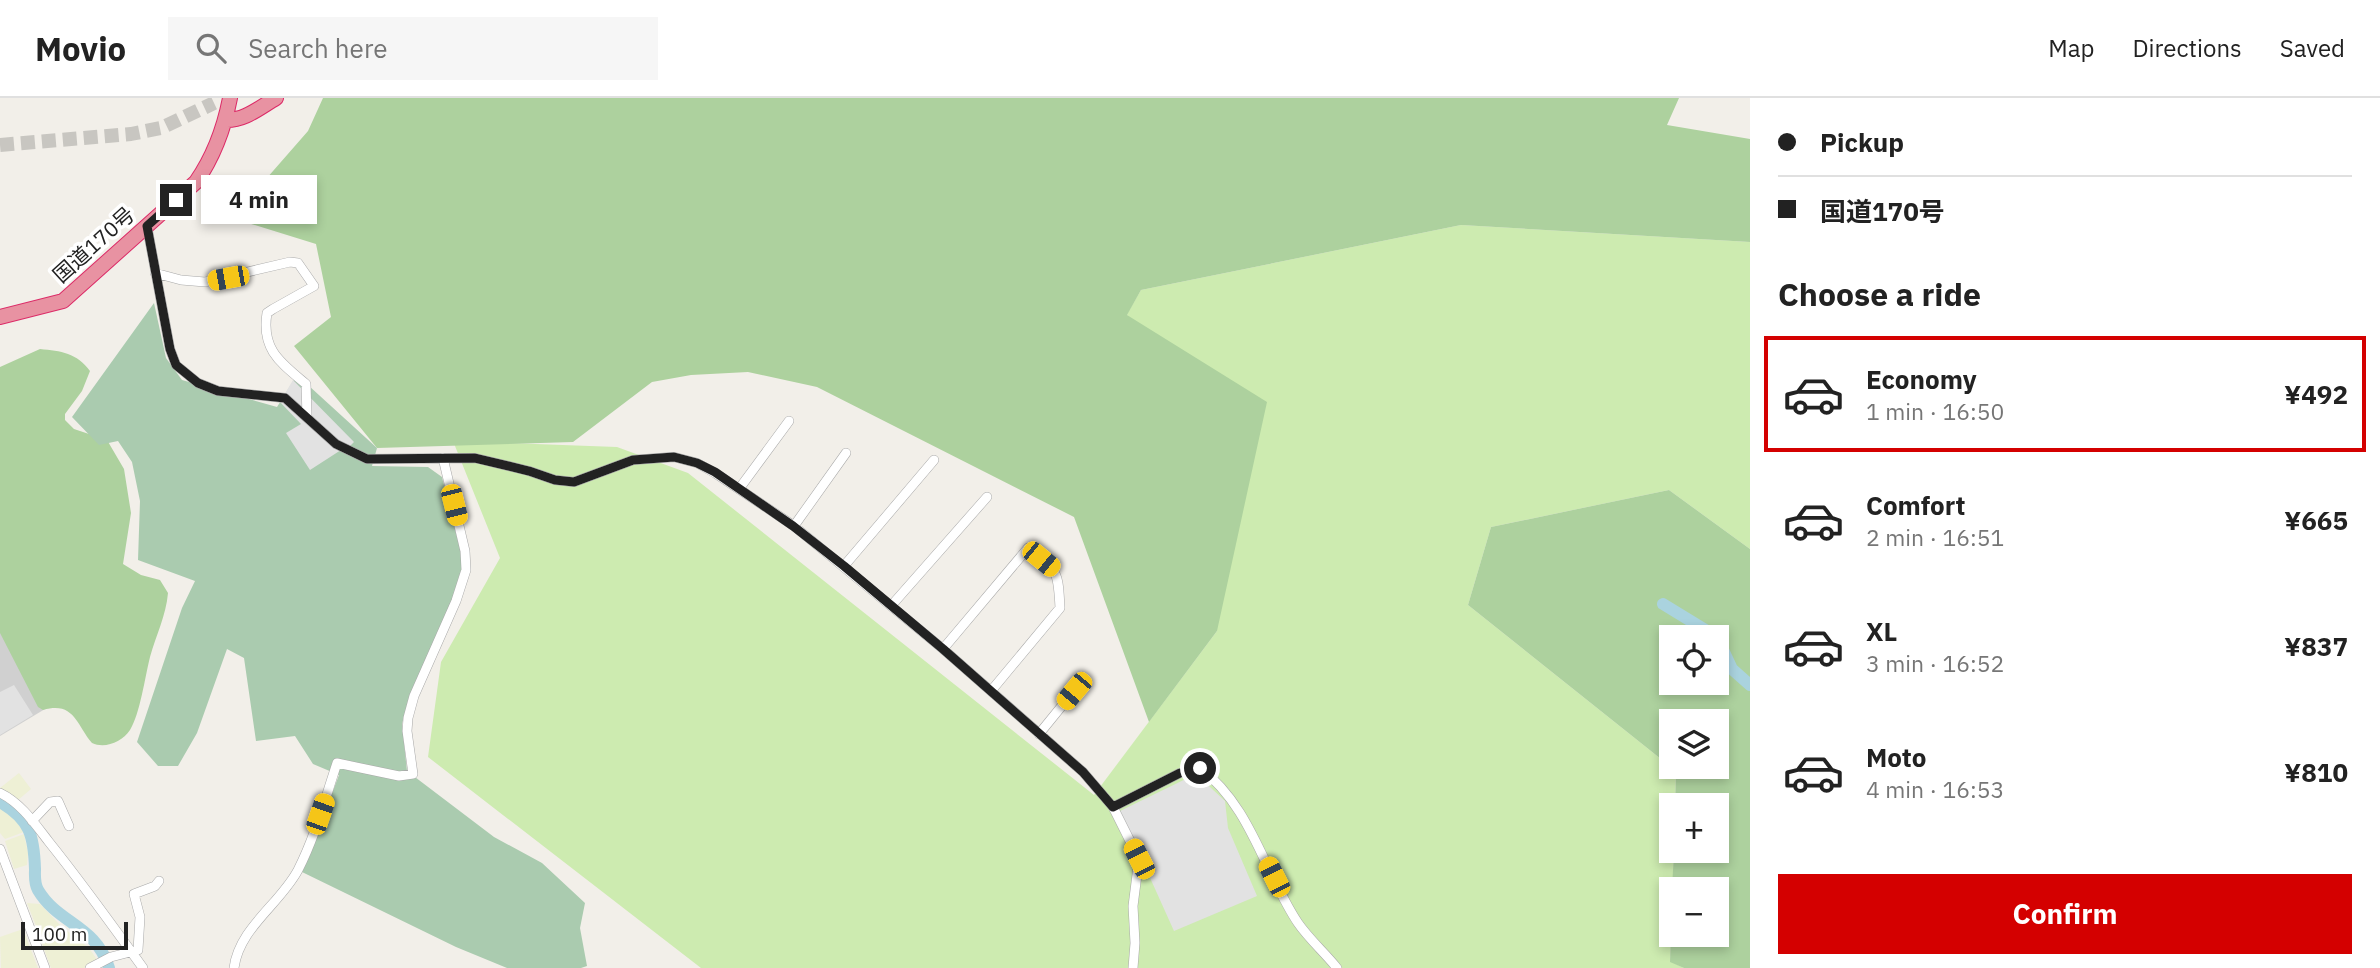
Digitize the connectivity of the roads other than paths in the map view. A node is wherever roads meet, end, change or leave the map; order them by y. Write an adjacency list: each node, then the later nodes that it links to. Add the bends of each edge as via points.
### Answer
1 (266, 98): 3 (highway)
2 (276, 98): 3 (highway, via 236,120)
3 (224, 105): 4 (highway, 国道170号, via 211,160 196,182)
4 (147, 226): 5 (street); 6 (highway, 国道170号, via 64,301)
5 (155, 273): 7 (street, via 176,365 198,383 218,391 285,398); 7 (street, via 205,282 298,263 314,286 267,313 265,327 269,348 306,384)
6 (0, 317)
7 (307, 416): 10 (street, via 336,444 367,459)
8 (789, 421): 12 (street)
9 (846, 453): 14 (street)
10 (443, 458): 12 (street, via 475,458 574,482 633,460 674,457 697,463); 31 (street, via 466,570 408,718 412,774 399,776 337,763 298,870 244,938)
11 (934, 460): 15 (street)
12 (740, 489): 14 (street)
13 (987, 497): 16 (street)
14 (793, 526): 15 (street)
15 (844, 566): 16 (street)
16 (891, 606): 17 (street)
17 (943, 649): 18 (street); 18 (street, via 1028,548 1055,570 1060,608)
18 (991, 691): 20 (street)
19 (1074, 691): 20 (street)
20 (1039, 734): 22 (street, via 1083,772)
21 (0, 793): 23 (street)
22 (1113, 807): 32 (street, via 1139,859); 33 (street, via 1180,773 1200,768 1238,808 1298,923)
23 (32, 821): 24 (street, via 50,802 58,801); 27 (street)
24 (69, 825)
25 (0, 849): 28 (street)
26 (159, 881): 27 (street, via 134,894 140,930 138,950)
27 (131, 951): 29 (street); 30 (street)
28 (45, 968)
29 (90, 968)
30 (143, 968)
31 (234, 968)
32 (1133, 968)
33 (1338, 968)

